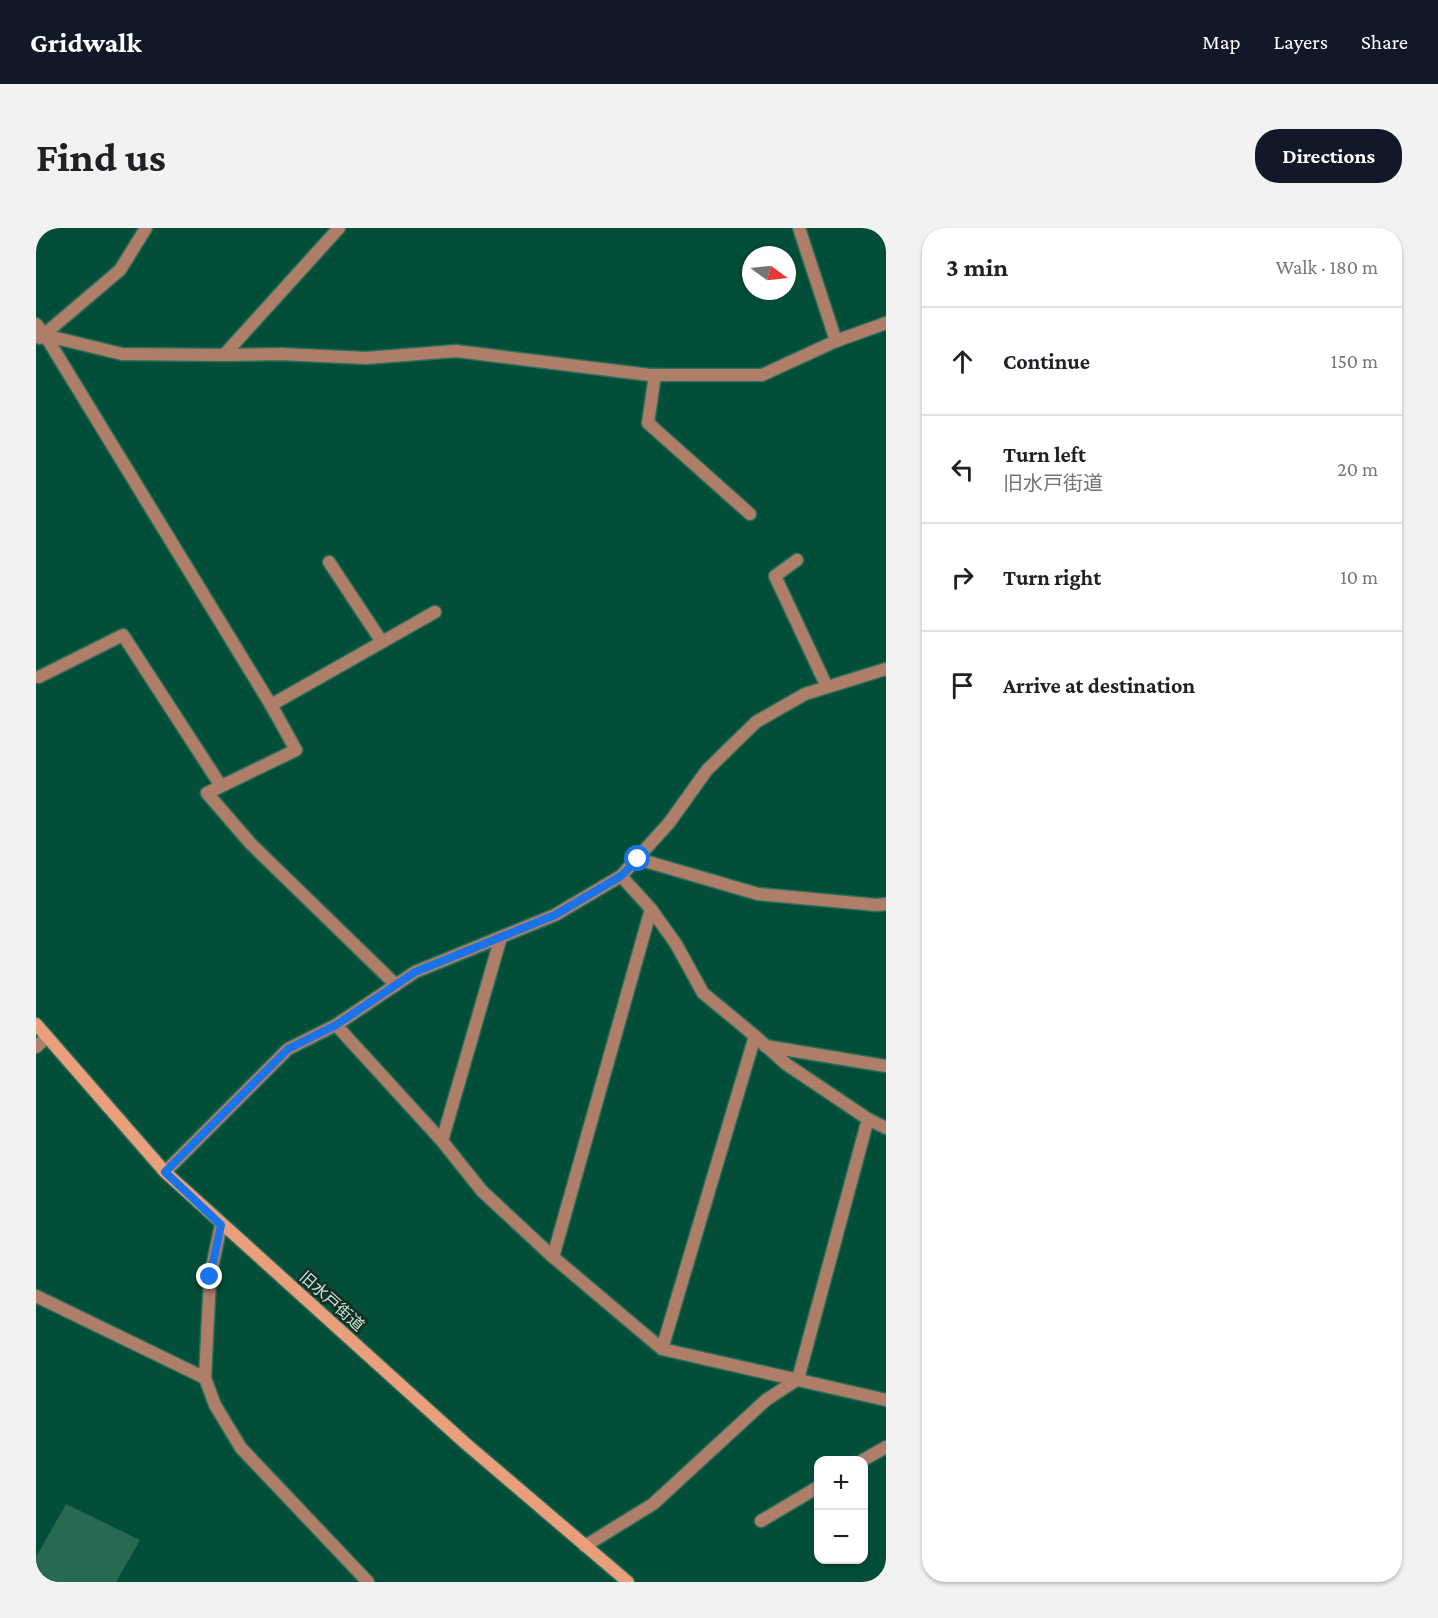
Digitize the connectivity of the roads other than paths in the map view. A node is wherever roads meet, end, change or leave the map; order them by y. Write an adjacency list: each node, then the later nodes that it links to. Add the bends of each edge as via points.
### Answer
1 (146, 228): 6 (street, via 120,270)
2 (339, 228): 8 (street)
3 (799, 228): 7 (street)
4 (886, 323): 7 (street)
5 (36, 324): 6 (street)
6 (39, 336): 8 (street, via 122,354); 18 (street)
7 (836, 341): 9 (street, via 762,375)
8 (224, 356): 9 (street, via 366,358 456,351)
9 (655, 375): 10 (street, via 648,423)
10 (750, 514)
11 (797, 560): 17 (street, via 775,576)
12 (329, 562): 14 (street)
13 (435, 612): 14 (street)
14 (382, 642): 18 (street)
15 (886, 669): 17 (street)
16 (39, 677): 19 (street, via 123,635)
17 (827, 687): 20 (street, via 805,694 756,722 707,770)
18 (271, 705): 19 (street, via 296,750)
19 (221, 786): 25 (street, via 207,793 251,844)
20 (638, 859): 21 (street); 22 (street, via 758,894)
21 (621, 876): 23 (street); 24 (street, via 555,915)
22 (886, 903)
23 (651, 909): 28 (street, via 703,993); 38 (street)
24 (501, 937): 25 (street, via 415,972); 35 (street)
25 (396, 985): 27 (street)
26 (36, 1024): 29 (street, 旧水戸街道)
27 (336, 1025): 35 (street); 36 (street, via 288,1049)
28 (755, 1036): 30 (street); 40 (street)
29 (47, 1037): 31 (street); 36 (street, 旧水戸街道)
30 (765, 1046): 32 (street); 33 (street)
31 (36, 1047)
32 (886, 1066)
33 (868, 1119): 34 (street); 42 (street)
34 (886, 1128)
35 (442, 1141): 38 (street, via 482,1191)
36 (165, 1172): 37 (street, 旧水戸街道)
37 (221, 1225): 41 (street, via 210,1277); 48 (street, 旧水戸街道)
38 (552, 1257): 40 (street)
39 (36, 1296): 41 (street)
40 (662, 1349): 42 (street)
41 (205, 1378): 49 (street, via 214,1405 241,1448)
42 (798, 1379): 43 (street); 48 (street, via 766,1400 653,1504)
43 (886, 1400)
44 (886, 1447): 45 (street)
45 (868, 1458)
46 (814, 1490): 47 (street)
47 (761, 1521)
48 (585, 1546): 50 (street, 旧水戸街道)
49 (368, 1582)
50 (628, 1582)

